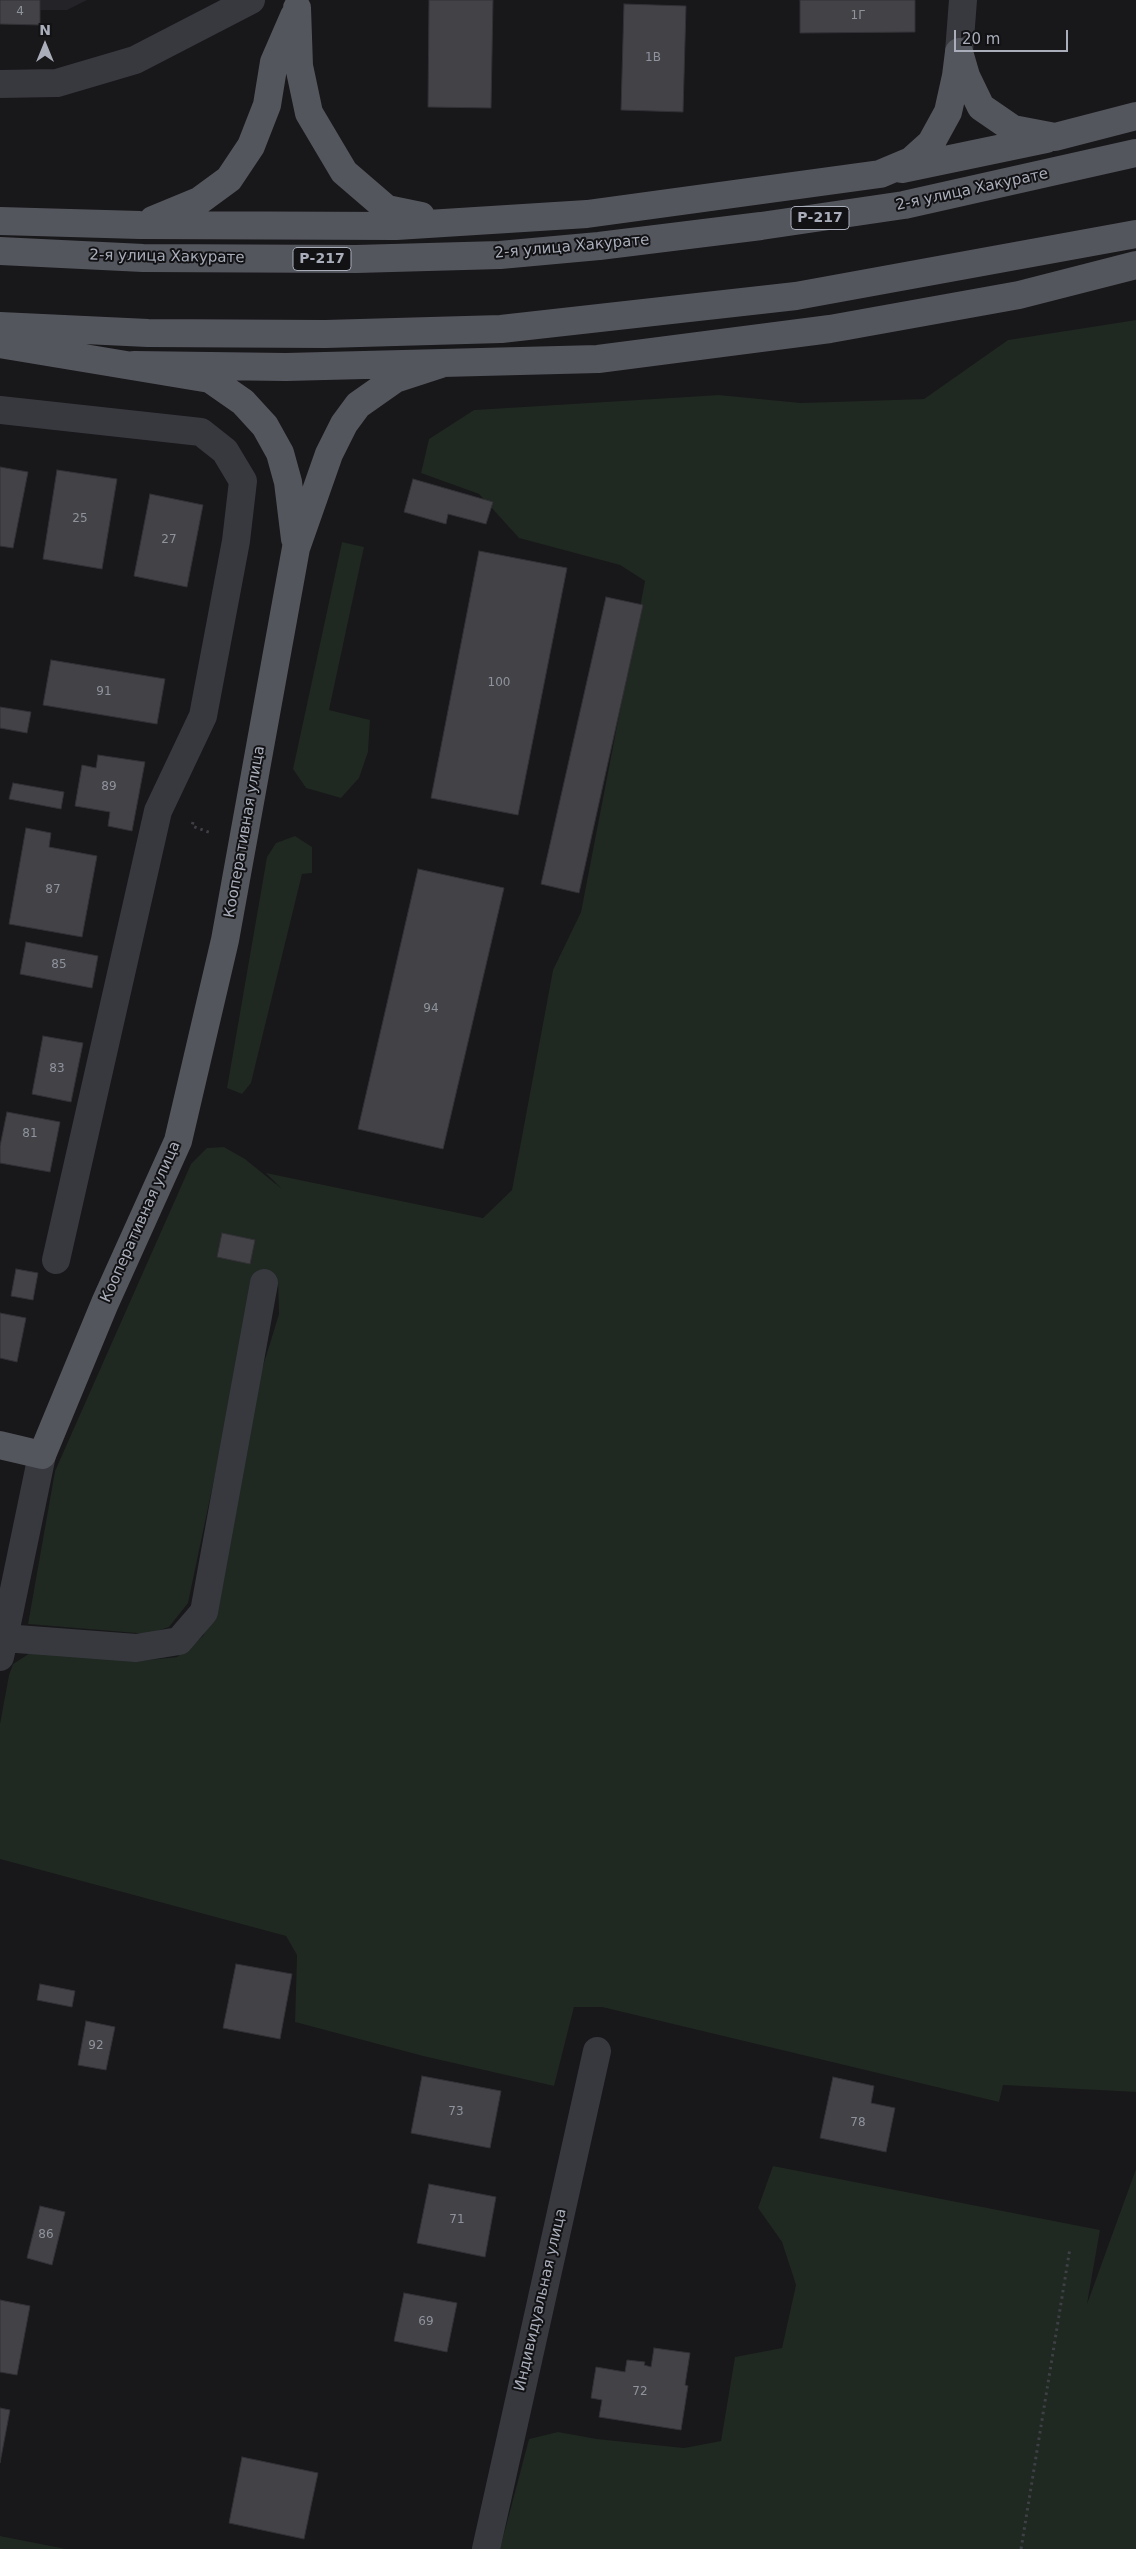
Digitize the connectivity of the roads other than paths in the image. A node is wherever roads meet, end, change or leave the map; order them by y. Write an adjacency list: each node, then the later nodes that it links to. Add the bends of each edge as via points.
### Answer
1 (250, 0): 5 (street, via 135,60 57,83)
2 (963, 0): 4 (street)
3 (299, 4): 11 (main road, via 299,66 309,113 344,172 387,208 419,216); 12 (main road, via 274,62 267,105 251,146 229,179 199,201)
4 (959, 52): 7 (main road, via 981,107 1014,129); 9 (main road, via 948,112 931,143 911,161)
5 (0, 84)
6 (1136, 116): 7 (main road)
7 (1055, 137): 9 (main road)
8 (1136, 153): 14 (main road, 2-я улица Хакурате / Р-217, via 904,205 742,229 500,255 356,259 153,258)
9 (880, 174): 11 (main road, via 587,214)
10 (0, 221): 12 (main road)
11 (487, 221): 12 (main road, via 396,226)
12 (140, 225)
13 (1136, 234): 16 (main road, via 796,296 501,329 325,334 148,333)
14 (0, 251)
15 (1136, 265): 18 (main road, via 1019,295 830,329 598,359)
16 (0, 326)
17 (0, 344): 19 (main road)
18 (441, 364): 19 (main road); 21 (main road, via 395,379 358,405 329,454)
19 (134, 365): 21 (main road, via 210,379 243,402 265,426 280,454 288,482)
20 (0, 410): 22 (street, via 201,432 225,451 243,481 236,541 203,716 158,811)
21 (296, 548): 25 (main road, Кооперативная улица, via 226,940 178,1141 105,1303)
22 (56, 1260)
23 (264, 1282): 26 (street, via 204,1612 179,1641 136,1648)
24 (0, 1445): 25 (main road)
25 (42, 1455): 26 (street, Кооперативная улица)
26 (2, 1648)
27 (597, 2051): 28 (street, Индивидуальная улица)
28 (486, 2549)

